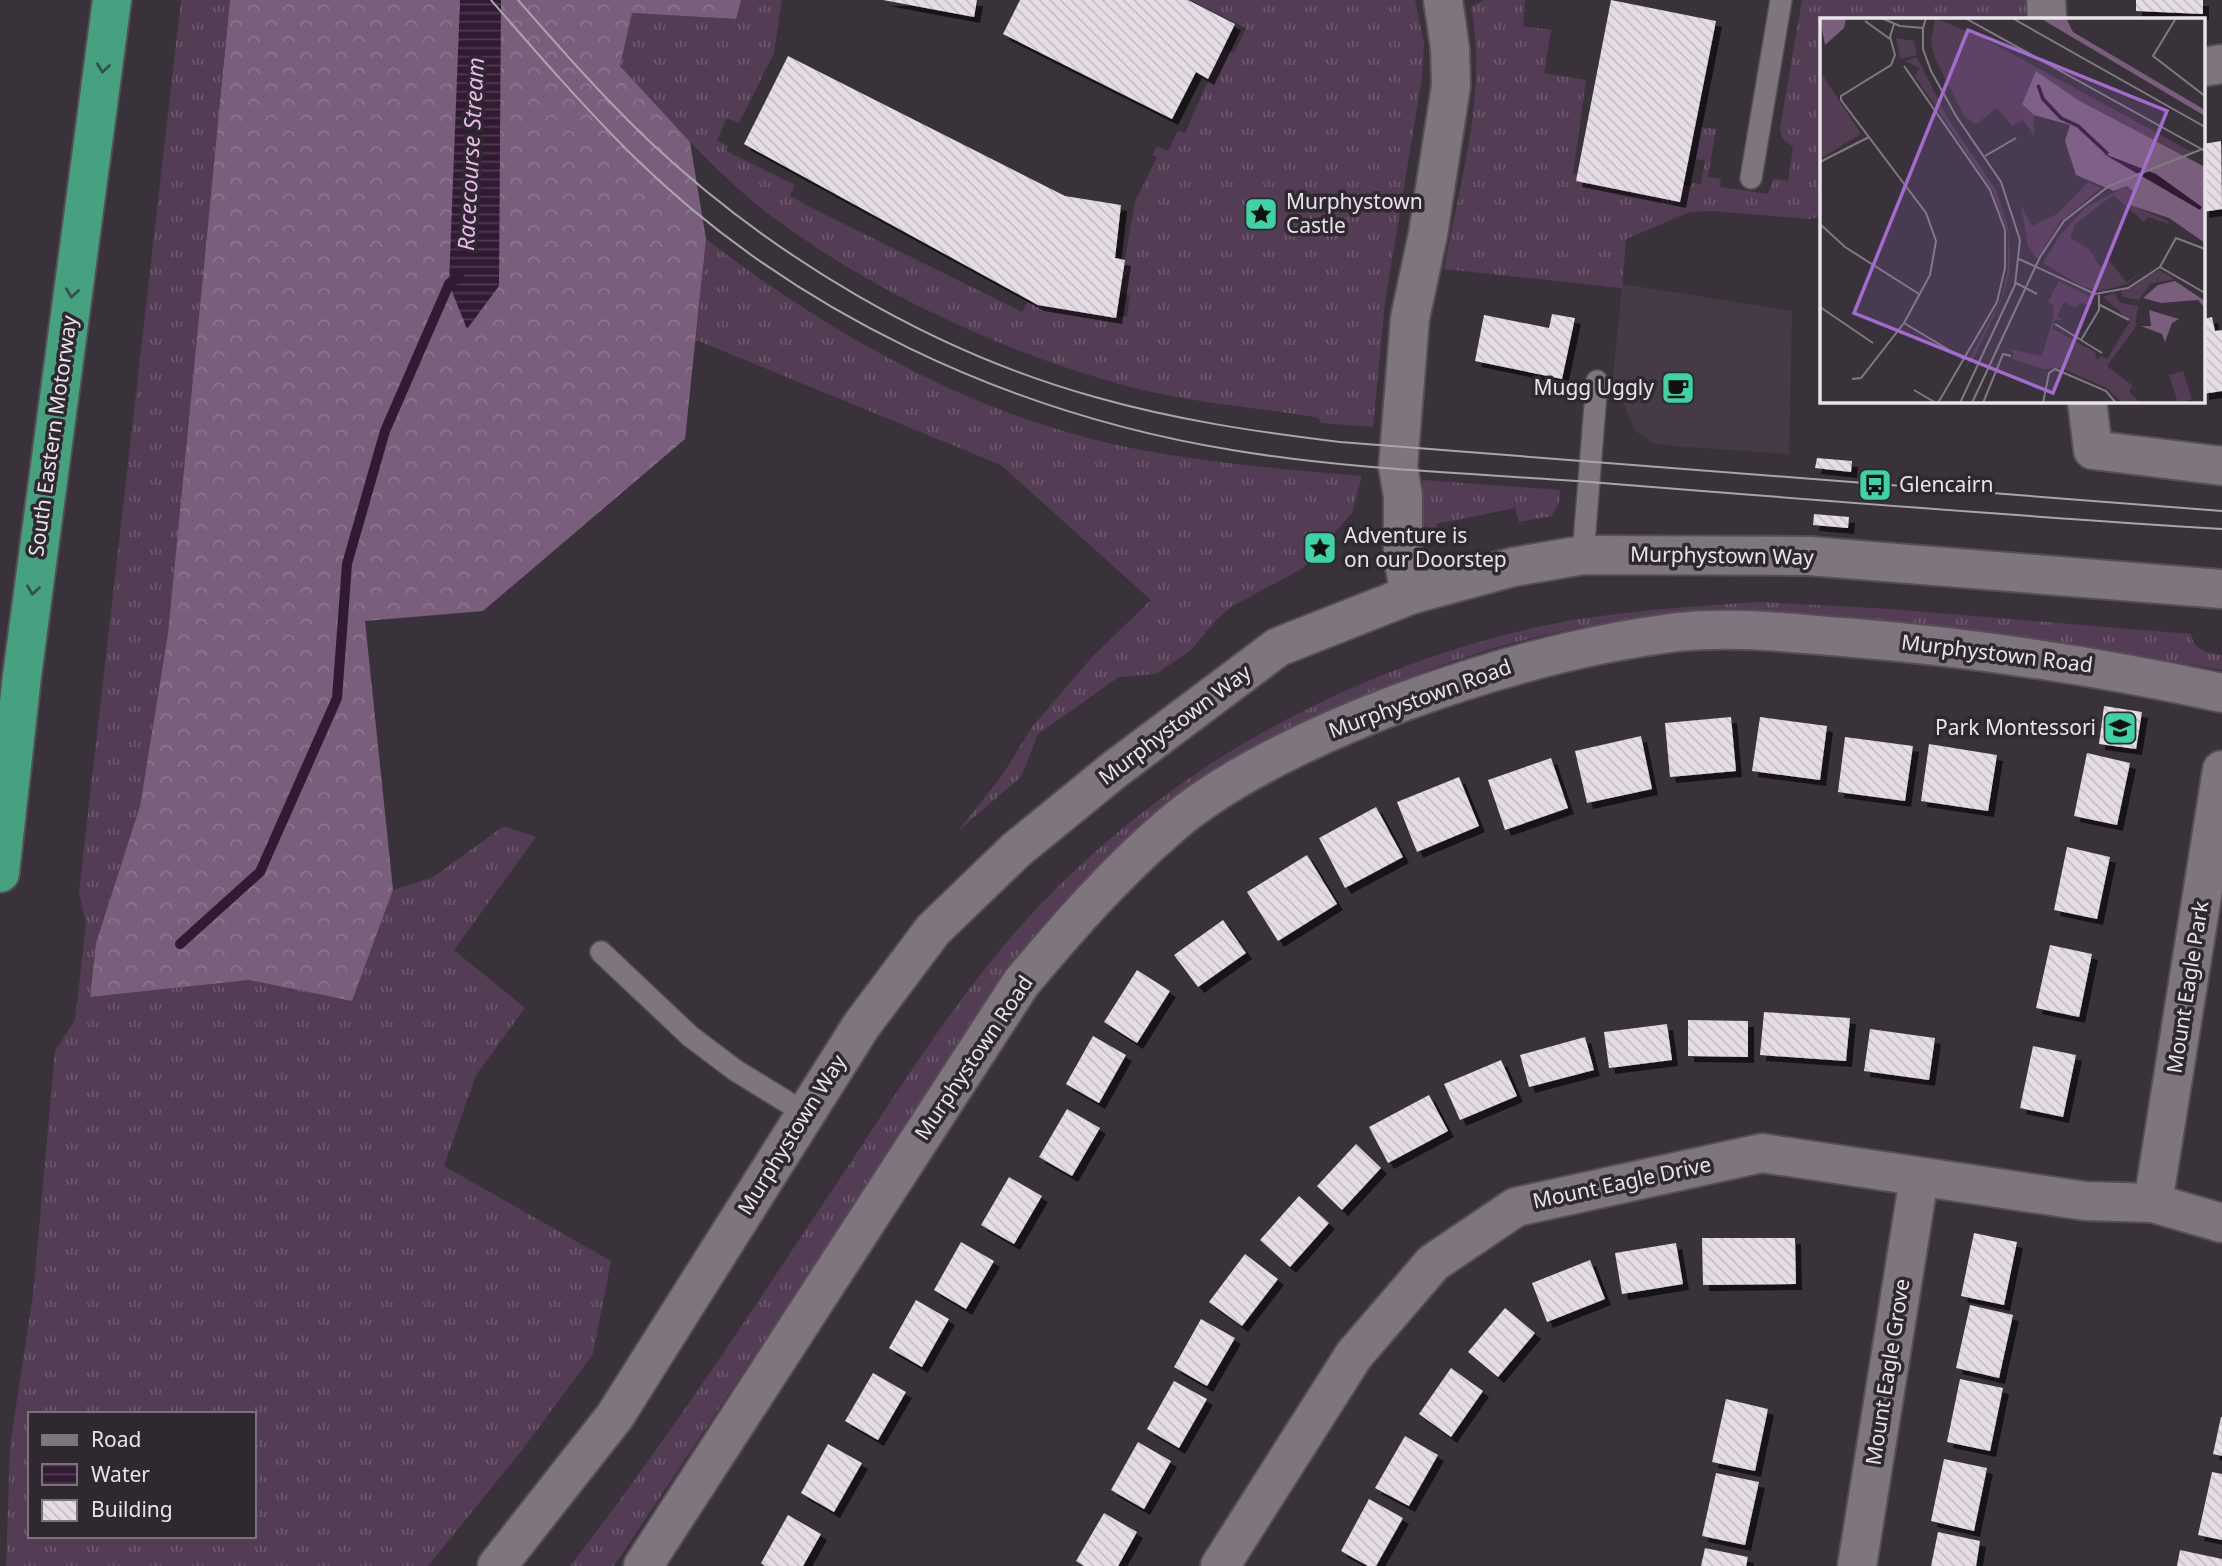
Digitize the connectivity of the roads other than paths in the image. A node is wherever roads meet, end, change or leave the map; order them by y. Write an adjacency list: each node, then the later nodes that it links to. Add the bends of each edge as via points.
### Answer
1 (112, 0): 17 (highway, South Eastern Motorway, one-way to 17)
2 (1443, 0): 14 (street, via 1451,86 1410,318 1398,467)
3 (1781, 0): 8 (lane)
4 (2046, 0): 5 (street)
5 (2046, 18)
6 (2222, 64): 7 (street)
7 (2204, 67)
8 (1751, 178)
9 (1597, 381): 12 (lane)
10 (2087, 402): 11 (street, via 2093,450)
11 (2222, 466)
12 (1583, 555): 13 (street, Murphystown Way, via 1809,556); 14 (street, Murphystown Way, via 1513,567)
13 (2222, 589)
14 (1410, 595): 19 (street, Murphystown Way, via 1279,647 1016,850 933,930 861,1026)
15 (2222, 692): 24 (street, Murphystown Road, via 2114,669 1897,641 1756,630 1681,632 1507,665 1345,724 1248,774 1173,823 1092,899 1021,983)
16 (2222, 770): 21 (street, Mount Eagle Park)
17 (0, 873)
18 (601, 952): 19 (lane, via 691,1036 735,1070)
19 (805, 1113): 23 (street, Murphystown Way, via 615,1416)
20 (1919, 1178): 21 (street, Mount Eagle Drive, via 2085,1201); 25 (street, Mount Eagle Drive, via 1762,1153 1516,1207 1433,1263 1354,1356); 26 (street, Mount Eagle Grove)
21 (2153, 1203): 22 (street, Mount Eagle Drive)
22 (2222, 1223)
23 (497, 1566)
24 (643, 1566)
25 (1220, 1566)
26 (1857, 1566)

